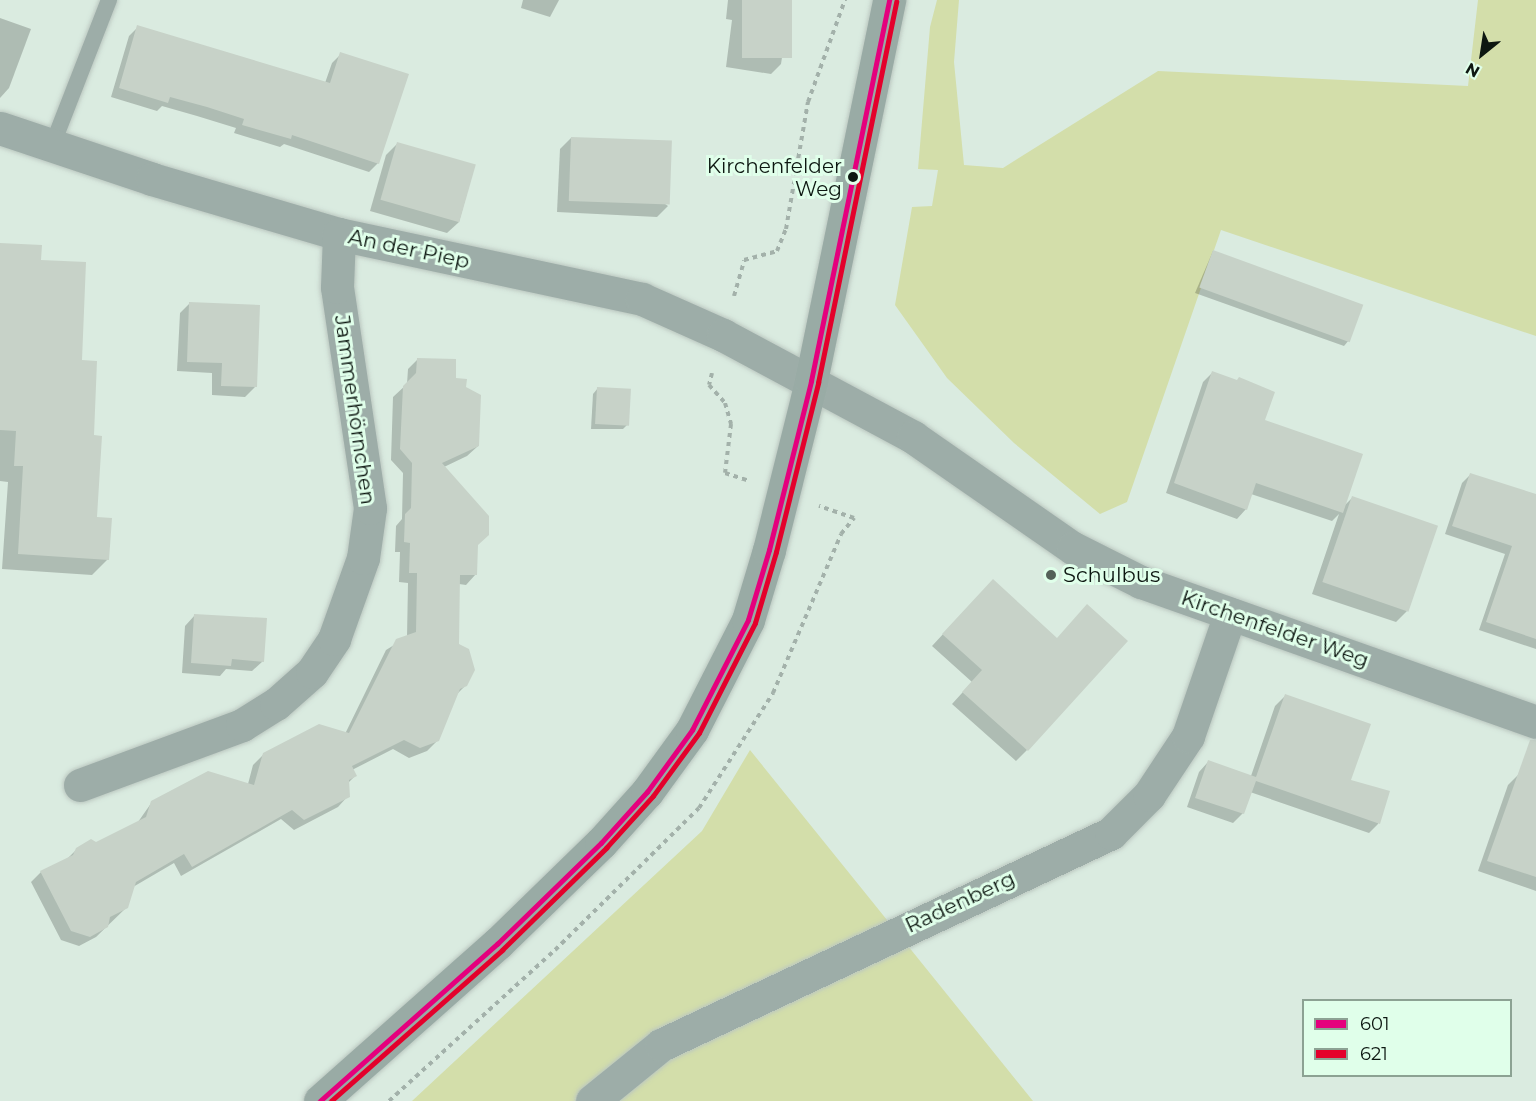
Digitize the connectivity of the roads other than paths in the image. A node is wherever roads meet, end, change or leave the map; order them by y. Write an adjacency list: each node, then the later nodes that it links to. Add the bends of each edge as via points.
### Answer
1 (109, 0): 4 (lane)
2 (889, 0): 6 (main road)
3 (0, 128): 4 (street, An der Piep)
4 (52, 146): 5 (street, An der Piep)
5 (339, 234): 6 (street, An der Piep, via 642,299); 9 (street, Jammerhörnchen, via 338,287 370,508 363,558 334,639 312,672 276,704 242,725)
6 (811, 381): 7 (street, Kirchenfelder Weg, via 913,437 1073,548 1141,582); 10 (main road, via 748,620 692,730 647,792 601,843 497,944)
7 (1230, 614): 8 (street, Kirchenfelder Weg); 11 (street, Radenberg, via 1188,736 1149,795 1111,833 661,1045)
8 (1536, 722)
9 (80, 785)
10 (320, 1101)
11 (592, 1101)

